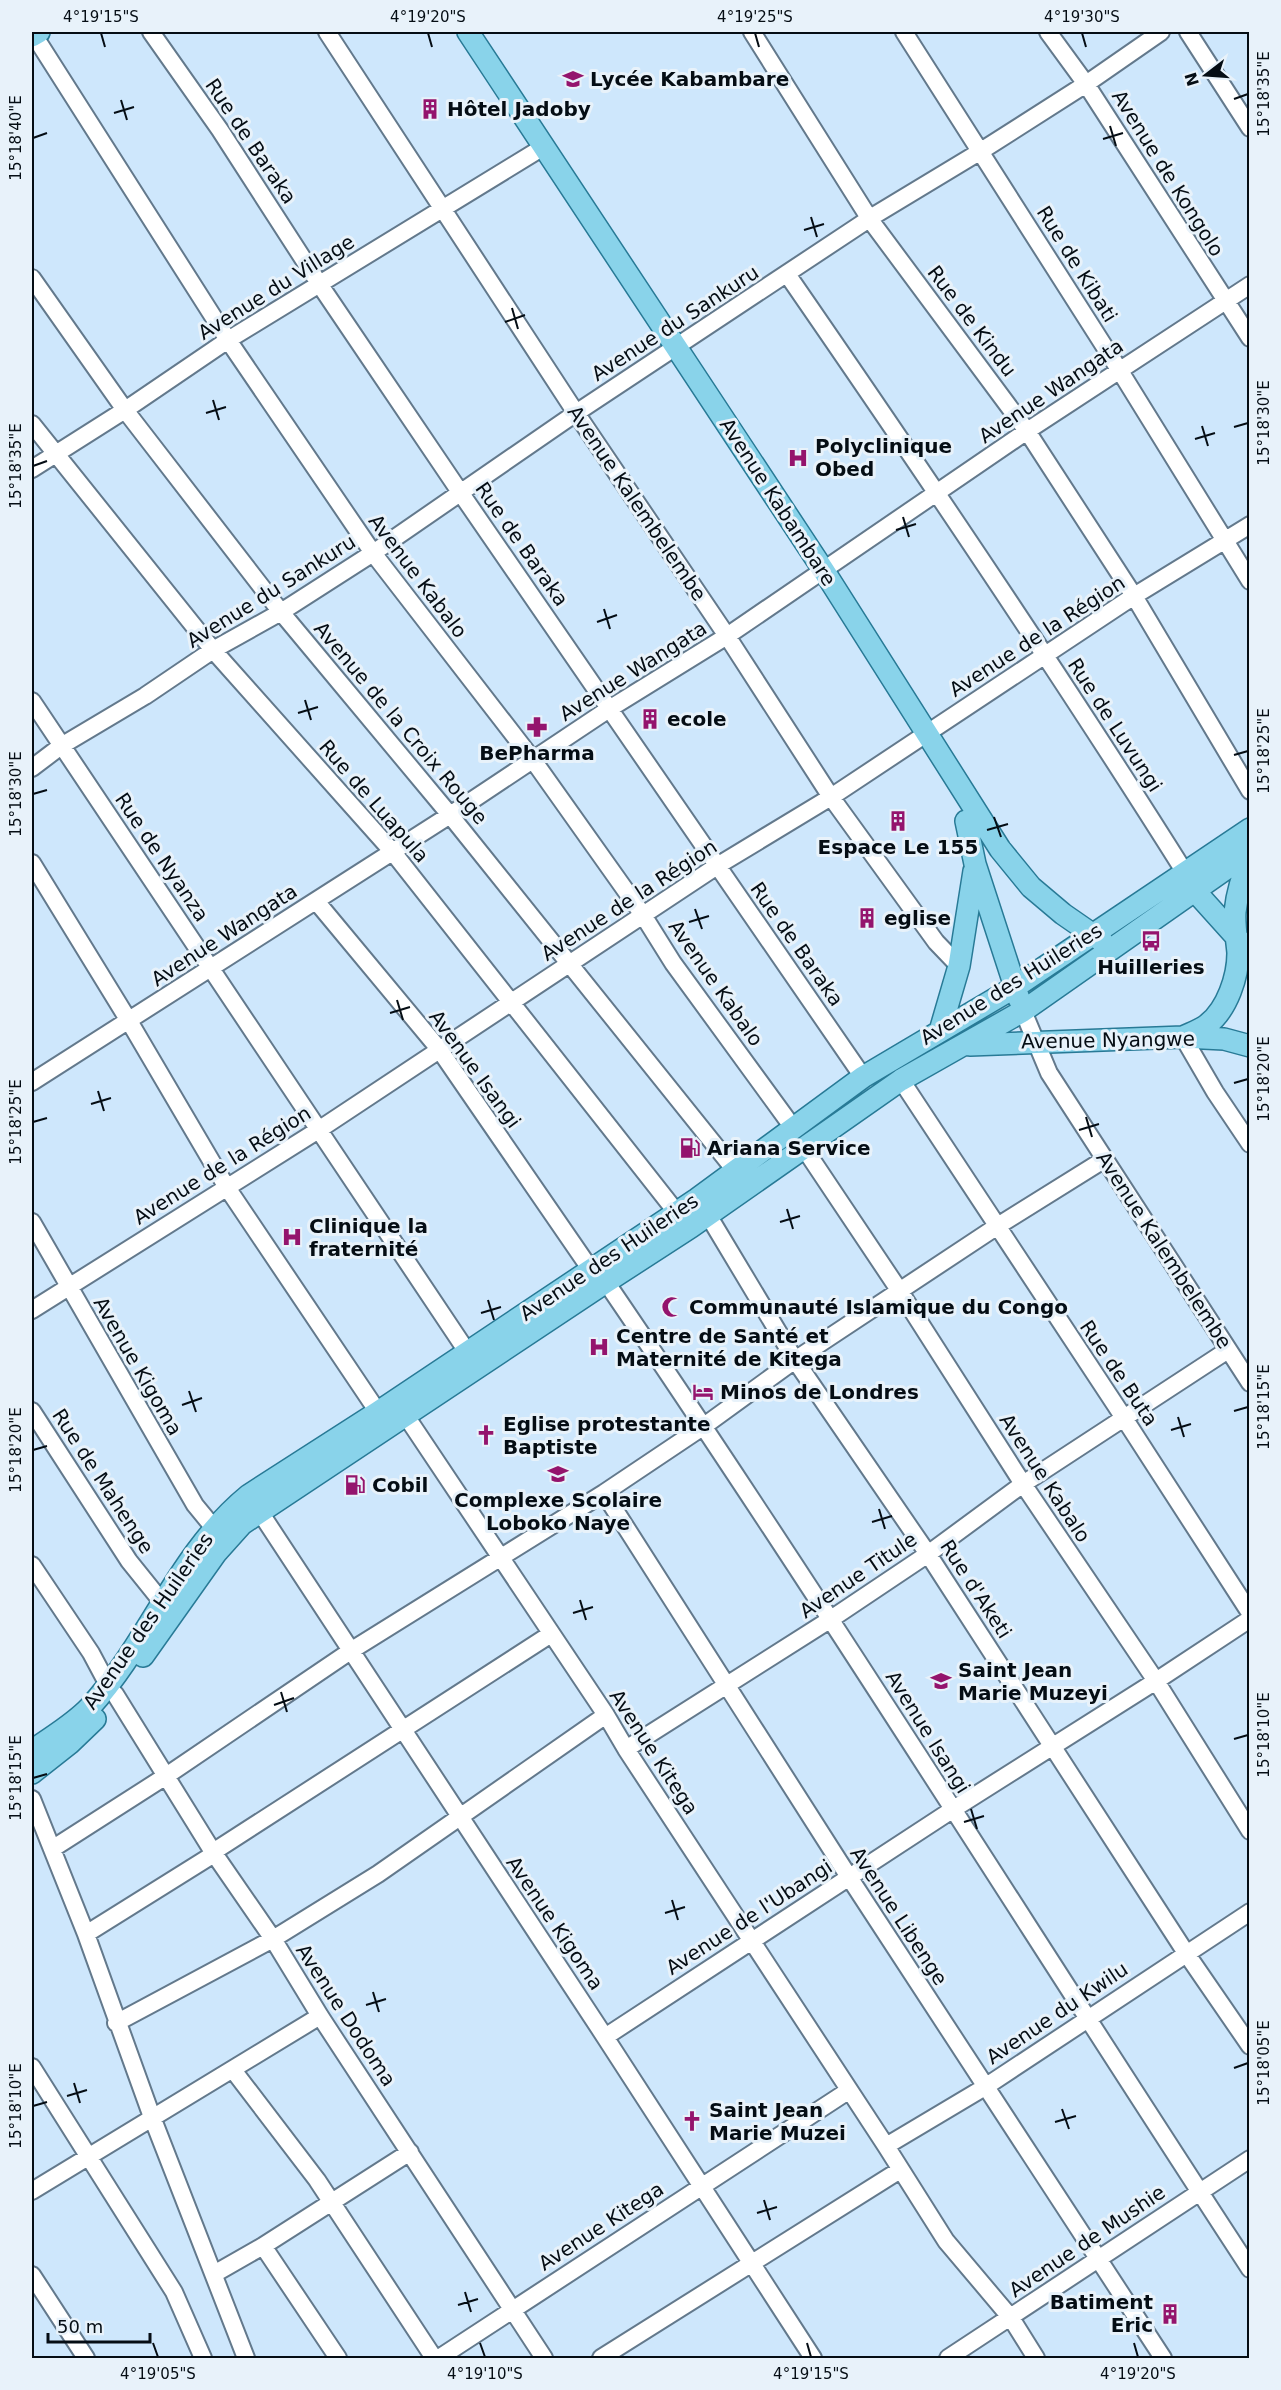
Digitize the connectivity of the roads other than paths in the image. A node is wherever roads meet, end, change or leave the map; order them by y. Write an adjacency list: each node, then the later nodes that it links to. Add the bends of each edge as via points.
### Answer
1 (151, 32): 18 (street, Rue de Baraka)
2 (327, 32): 14 (street, Avenue Kalembelembe)
3 (468, 32): 12 (main road, Avenue Kabambare)
4 (752, 32): 15 (street, Rue de Kindu)
5 (904, 32): 13 (street, Rue de Kibati)
6 (1048, 32): 10 (street, Avenue de Kongolo)
7 (1161, 32): 10 (street, Avenue du Sankuru)
8 (1188, 32): 11 (street)
9 (34, 33): 22 (street, Avenue Kabalo)
10 (1086, 84): 13 (street, Avenue du Sankuru); 20 (street, Avenue de Kongolo)
11 (1250, 128)
12 (545, 146): 14 (street, Avenue du Village); 23 (main road, Avenue Kabambare)
13 (981, 151): 15 (street, Avenue du Sankuru); 24 (street, Rue de Kibati)
14 (441, 208): 18 (street, Avenue du Village); 26 (street, Avenue Kalembelembe)
15 (869, 218): 16 (street, Avenue du Sankuru); 28 (street, Rue de Kindu)
16 (787, 274): 23 (street, Avenue du Sankuru); 32 (street, Rue de Luvungi)
17 (32, 278): 25 (street, Avenue de la Croix Rouge)
18 (320, 285): 22 (street, Avenue du Village); 31 (street, Rue de Baraka)
19 (1250, 285): 20 (street, Avenue Wangata)
20 (1224, 301): 21 (street, Avenue de Kongolo); 24 (street, Avenue Wangata)
21 (1250, 338)
22 (228, 340): 25 (street, Avenue du Village); 35 (street, Avenue Kabalo)
23 (676, 346): 26 (street, Avenue du Sankuru); 36 (main road, Avenue Kabambare)
24 (1120, 371): 28 (street, Avenue Wangata); 34 (street, Rue de Kibati)
25 (125, 410): 29 (street, Avenue du Village); 39 (street, Avenue de la Croix Rouge)
26 (576, 413): 31 (street, Avenue du Sankuru); 40 (street, Avenue Kalembelembe)
27 (32, 424): 29 (street, Rue de Luapula)
28 (1027, 431): 32 (street, Avenue Wangata); 38 (street, Rue de Kindu)
29 (56, 453): 30 (street, Avenue du Village); 41 (street, Rue de Luapula)
30 (32, 469)
31 (460, 492): 35 (street, Avenue du Sankuru); 44 (street, Rue de Baraka)
32 (938, 493): 36 (street, Avenue Wangata); 42 (street, Rue de Luvungi)
33 (1250, 525): 34 (street, Avenue de la Région)
34 (1224, 541): 37 (street, Rue de Kibati); 38 (street, Avenue de la Région)
35 (373, 553): 39 (street, Avenue du Sankuru); 47 (street, Avenue Kabalo)
36 (824, 571): 40 (street, Avenue Wangata); 45 (main road, Avenue Kabambare)
37 (1250, 581)
38 (1134, 596): 42 (street, Avenue de la Région); 50 (street, Rue de Kindu)
39 (281, 612): 41 (street, Avenue du Sankuru); 52 (street, Avenue de la Croix Rouge)
40 (727, 636): 44 (street, Avenue Wangata); 51 (street, Avenue Kalembelembe)
41 (213, 650): 46 (street, Avenue du Sankuru); 55 (street, Rue de Luapula)
42 (1046, 657): 45 (street, Avenue de la Région); 61 (street, Rue de Luvungi)
43 (32, 700): 46 (street, Rue de Nyanza)
44 (609, 709): 47 (street, Avenue Wangata); 60 (street, Rue de Baraka)
45 (928, 733): 49 (main road, Avenue Kabambare); 51 (street, Avenue de la Région)
46 (62, 746): 48 (street, Avenue du Sankuru); 70 (street, Rue de Nyanza)
47 (533, 760): 52 (street, Avenue Wangata); 63 (street, Avenue Kabalo)
48 (32, 768)
49 (957, 782): 53 (street, Avenue Kalembelembe); 64 (main road, Avenue Kabambare, via 1000,849 1031,887)
50 (1250, 791)
51 (831, 797): 60 (street, Avenue de la Région); 69 (street, Avenue Kalembelembe, via 936,942)
52 (450, 815): 55 (street, Avenue Wangata); 68 (street, Avenue de la Croix Rouge)
53 (966, 821): 59 (main road, Avenue Kalembelembe)
54 (1250, 828): 61 (main road, Avenue des Huileries)
55 (392, 851): 62 (street, Avenue Wangata); 72 (street, Rue de Luapula)
56 (1250, 852): 61 (main road, Avenue des Huileries)
57 (1250, 859): 65 (main road, via 1240,879)
58 (32, 863): 74 (street)
59 (975, 864): 69 (main road); 71 (main road, Avenue Kalembelembe)
60 (717, 866): 63 (street, Avenue de la Région); 81 (street, Rue de Baraka)
61 (1189, 880): 64 (main road, Avenue des Huileries); 65 (main road); 66 (main road, Avenue des Huileries)
62 (315, 901): 70 (street, Avenue Wangata); 80 (street, Avenue Isangi)
63 (643, 915): 68 (street, Avenue de la Région); 85 (street, Avenue Kabalo, via 673,963)
64 (1092, 934): 66 (main road, Avenue Kabambare); 71 (main road, Avenue des Huileries)
65 (1236, 936): 67 (main road); 76 (main road, via 1236,970 1221,1009 1207,1025)
66 (1112, 949): 73 (main road, Avenue des Huileries)
67 (1250, 956)
68 (569, 964): 72 (street, Avenue de la Région); 89 (street, Avenue de la Croix Rouge)
69 (959, 966): 75 (main road)
70 (213, 968): 74 (street, Avenue Wangata); 84 (street, Rue de Nyanza)
71 (1015, 987): 73 (main road, Avenue Kalembelembe); 75 (main road, Avenue des Huileries)
72 (512, 1004): 80 (street, Avenue de la Région); 91 (street, Rue de Luapula)
73 (1023, 1011): 77 (street, Avenue Kalembelembe); 78 (main road, Avenue des Huileries)
74 (129, 1021): 83 (street, Avenue Wangata); 90 (street)
75 (940, 1031): 81 (main road, Avenue des Huileries)
76 (1183, 1037): 77 (main road, Avenue Nyangwe); 79 (main road, Avenue Nyangwe, via 1224,1039); 86 (street)
77 (1036, 1042): 78 (main road, Avenue Nyangwe); 88 (street, Avenue Kalembelembe, via 1049,1073)
78 (966, 1045): 82 (main road, Avenue des Huileries)
79 (1250, 1046)
80 (439, 1049): 84 (street, Avenue de la Région); 95 (street, Avenue Isangi)
81 (863, 1077): 85 (main road, Avenue des Huileries)
82 (902, 1080): 87 (main road, Avenue des Huileries); 94 (street, Rue de Buta)
83 (32, 1082)
84 (320, 1129): 90 (street, Avenue de la Région); 100 (street, Rue de Nyanza)
85 (794, 1129): 89 (main road, Avenue des Huileries)
86 (1250, 1144)
87 (804, 1148): 89 (main road, Avenue des Huileries); 97 (street, Avenue Kabalo)
88 (1105, 1159): 94 (street); 99 (street, Avenue Kalembelembe)
89 (742, 1180): 91 (main road, Avenue des Huileries); 92 (main road, Avenue des Huileries)
90 (226, 1186): 96 (street, Avenue de la Région); 104 (street)
91 (677, 1212): 95 (main road, Avenue des Huileries)
92 (708, 1215): 95 (main road, Avenue des Huileries); 101 (street, Rue d'Aketi)
93 (32, 1222): 96 (street, Avenue Kigoma)
94 (996, 1227): 97 (street); 106 (street, Rue de Buta)
95 (598, 1276): 100 (main road, Avenue des Huileries); 107 (street, Avenue Isangi)
96 (68, 1287): 98 (street, Avenue de la Région); 111 (street, Avenue Kigoma, via 195,1505)
97 (899, 1290): 101 (street); 108 (street, Avenue Kabalo)
98 (32, 1310)
99 (1228, 1350): 102 (street, Avenue Kalembelembe); 106 (street, Avenue Titule)
100 (473, 1360): 104 (main road, Avenue des Huileries); 105 (main road, Avenue des Huileries)
101 (795, 1360): 107 (street); 112 (street, Rue d'Aketi)
102 (1250, 1383)
103 (32, 1411): 115 (street, Rue de Mahenge, via 129,1561)
104 (378, 1412): 110 (main road, Avenue des Huileries)
105 (406, 1416): 110 (main road, Avenue des Huileries); 113 (street, Avenue Kitega)
106 (1124, 1418): 108 (street, Avenue Titule); 116 (street, Rue de Buta)
107 (705, 1426): 109 (street); 117 (street, Avenue Isangi)
108 (1023, 1484): 112 (street, Avenue Titule); 121 (street, Avenue Kabalo)
109 (604, 1493): 113 (street); 122 (street, Avenue Libenge)
110 (254, 1504): 111 (main road, Avenue des Huileries); 120 (street, Avenue Kigoma); 123 (main road, Avenue des Huileries)
111 (214, 1528): 115 (main road, Avenue des Huileries)
112 (928, 1554): 117 (street, Avenue Titule); 126 (street, Rue d'Aketi)
113 (500, 1558): 119 (street, Avenue Kitega); 120 (street)
114 (32, 1565): 123 (street, Avenue Dodoma)
115 (162, 1602): 123 (main road, Avenue des Huileries)
116 (1250, 1614)
117 (831, 1619): 122 (street, Avenue Titule); 132 (street, Avenue Isangi)
118 (1250, 1619): 121 (street, Avenue de l'Ubangi)
119 (551, 1634): 124 (street, Avenue Kitega); 125 (street)
120 (352, 1650): 125 (street, Avenue Kigoma); 130 (street)
121 (1156, 1681): 126 (street, Avenue de l'Ubangi); 134 (street, Avenue Kabalo)
122 (728, 1686): 127 (street, Avenue Titule); 137 (street, Avenue Libenge)
123 (111, 1689): 128 (main road, Avenue des Huileries); 129 (main road, Avenue des Huileries, via 87,1727); 130 (street, Avenue Dodoma)
124 (606, 1715): 127 (street, Avenue Kitega); 133 (street)
125 (404, 1729): 133 (street, Avenue Kigoma); 136 (street)
126 (1053, 1745): 132 (street, Avenue de l'Ubangi); 142 (street, Rue d'Aketi)
127 (626, 1749): 141 (street, Avenue Kitega)
128 (32, 1751)
129 (32, 1773)
130 (166, 1776): 135 (street); 136 (street, Avenue Dodoma)
131 (32, 1799): 135 (street)
132 (952, 1810): 137 (street, Avenue de l'Ubangi); 144 (street, Avenue Isangi)
133 (460, 1819): 140 (street); 146 (street, Avenue Kigoma)
134 (1250, 1831)
135 (52, 1849): 139 (street)
136 (214, 1853): 139 (street); 140 (street, Avenue Dodoma)
137 (849, 1877): 141 (street, Avenue de l'Ubangi); 150 (street, Avenue Libenge)
138 (1250, 1912): 142 (street, Avenue du Kwilu)
139 (86, 1934): 145 (street)
140 (273, 1939): 143 (street, Avenue Dodoma); 145 (street)
141 (752, 1942): 146 (street, Avenue de l'Ubangi); 151 (street, Avenue Kitega)
142 (1186, 1953): 144 (street, Avenue du Kwilu); 147 (street, Rue d'Aketi)
143 (320, 2016): 149 (street); 154 (street, Avenue Dodoma)
144 (1088, 2018): 150 (street, Avenue du Kwilu); 160 (street, Avenue Isangi)
145 (116, 2023): 152 (street)
146 (605, 2037): 158 (street, Avenue Kigoma)
147 (1250, 2046)
148 (32, 2067): 155 (street)
149 (233, 2070): 152 (street); 161 (street)
150 (985, 2086): 153 (street, Avenue du Kwilu); 163 (street, Avenue Libenge)
151 (848, 2091): 153 (street, Avenue Kitega); 158 (street, Avenue Kitega)
152 (152, 2117): 155 (street); 166 (street)
153 (886, 2146): 157 (street, Avenue Kitega)
154 (410, 2152): 161 (street); 168 (street, Avenue Dodoma)
155 (88, 2156): 159 (street); 171 (street, via 174,2292)
156 (1250, 2159): 160 (street, Avenue de Mushie)
157 (900, 2170): 164 (street); 169 (street, Avenue Kitega, via 946,2241)
158 (702, 2186): 164 (street, Avenue Kigoma); 168 (street, Avenue Kitega)
159 (32, 2191)
160 (1199, 2192): 163 (street, Avenue de Mushie); 165 (street, Avenue Isangi)
161 (331, 2203): 162 (street); 174 (street)
162 (263, 2246): 166 (street); 173 (street)
163 (1098, 2259): 169 (street, Avenue de Mushie); 181 (street, Avenue Libenge)
164 (751, 2262): 177 (street); 178 (street, Avenue Kigoma)
165 (1250, 2269)
166 (214, 2274): 172 (street)
167 (32, 2275): 170 (street)
168 (512, 2310): 175 (street, Avenue Kitega); 176 (street, Avenue Dodoma)
169 (1011, 2318): 179 (street, Avenue de Mushie); 180 (street, Avenue Kitega)
170 (86, 2358)
171 (203, 2358)
172 (246, 2358)
173 (338, 2358)
174 (434, 2358)
175 (439, 2358)
176 (544, 2358)
177 (601, 2358)
178 (813, 2358)
179 (948, 2358)
180 (1036, 2358)
181 (1163, 2358)

